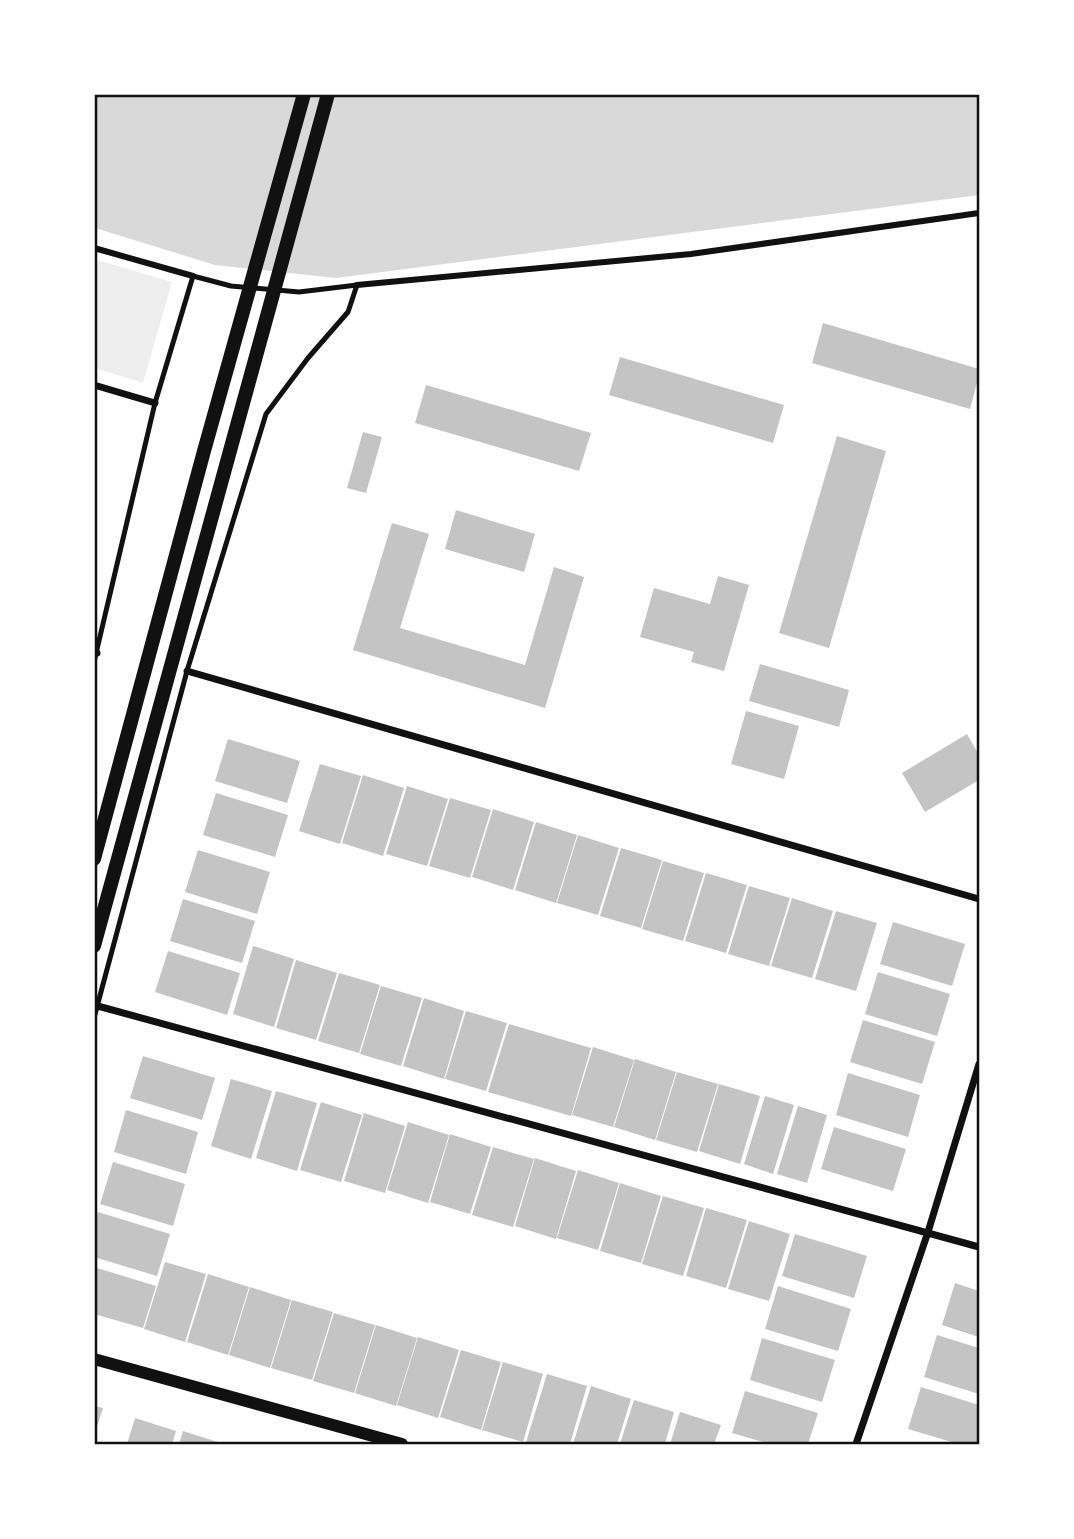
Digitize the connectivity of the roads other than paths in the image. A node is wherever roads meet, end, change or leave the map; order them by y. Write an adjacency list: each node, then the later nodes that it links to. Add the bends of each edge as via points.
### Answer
1 (304, 94): 12 (main road)
2 (328, 94): 14 (main road)
3 (979, 214): 6 (street, via 691,254)
4 (94, 248): 5 (street)
5 (193, 276): 6 (lane, via 231,286 299,292); 8 (lane)
6 (357, 285): 11 (lane, via 348,312 267,414)
7 (94, 385): 8 (street)
8 (155, 402): 9 (lane)
9 (96, 653): 10 (lane)
10 (94, 662)
11 (187, 671): 13 (street); 15 (lane)
12 (94, 859)
13 (979, 899)
14 (94, 946)
15 (97, 1005): 16 (lane); 18 (street)
16 (94, 1017)
17 (979, 1064): 18 (street)
18 (928, 1232): 19 (street); 22 (street)
19 (979, 1247)
20 (94, 1359): 21 (street)
21 (402, 1444)
22 (856, 1444)

